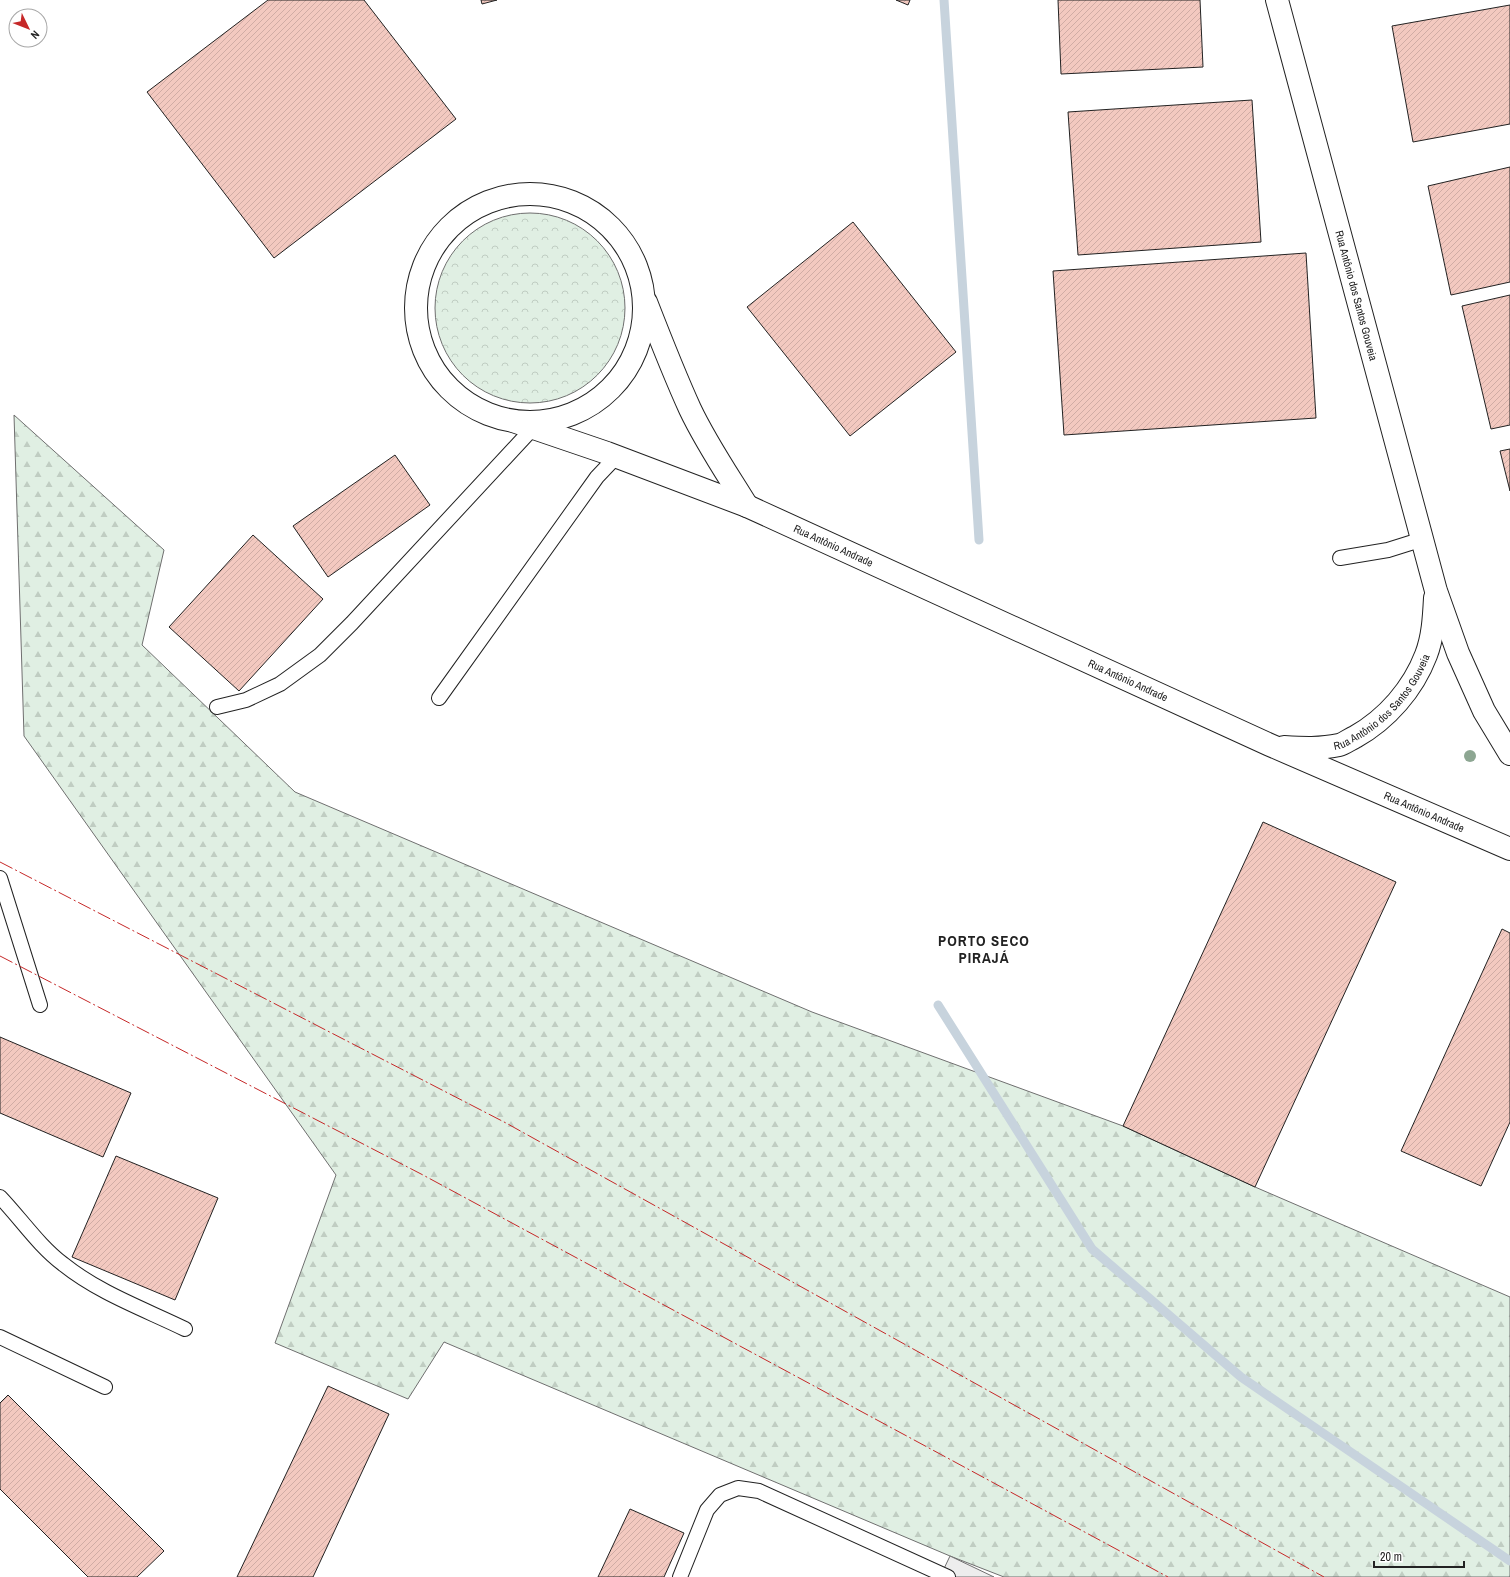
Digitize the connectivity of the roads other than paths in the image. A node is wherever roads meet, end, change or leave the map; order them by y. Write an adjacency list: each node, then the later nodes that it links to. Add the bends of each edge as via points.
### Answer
1 (1277, 0): 6 (street, Rua Antônio dos Santos Gouveia)
2 (644, 295): 3 (street, via 641,335 629,365 609,390 583,409 553,420); 3 (street, Rua Antônio Andrade, via 633,258 610,226 578,204 541,194 502,197 466,214 437,241 420,276 415,315 424,353 445,386 476,410); 5 (street, via 690,410)
3 (523, 425): 4 (street, Rua Antônio Andrade); 10 (lane, via 358,618 320,655 280,684 246,700)
4 (616, 457): 5 (street, Rua Antônio Andrade); 9 (lane, via 597,477)
5 (747, 506): 11 (street, Rua Antônio Andrade)
6 (1423, 539): 7 (lane, via 1388,550); 8 (street, Rua Antônio dos Santos Gouveia)
7 (1340, 558)
8 (1436, 591): 11 (street, Rua Antônio dos Santos Gouveia, via 1433,627 1426,655 1410,686 1391,710 1367,730 1340,745 1308,749); 12 (street, Rua Antônio dos Santos Gouveia, via 1458,652 1484,711)
9 (439, 698)
10 (217, 707)
11 (1270, 745): 13 (street, Rua Antônio Andrade)
12 (1510, 754)
13 (1510, 849)
14 (0, 878): 15 (lane)
15 (40, 1005)
16 (0, 1197): 17 (lane, via 62,1264 84,1279)
17 (186, 1329)
18 (0, 1337): 19 (lane)
19 (105, 1387)
20 (680, 1577): 21 (lane, via 707,1510 720,1494 738,1488 759,1491)
21 (948, 1577)

